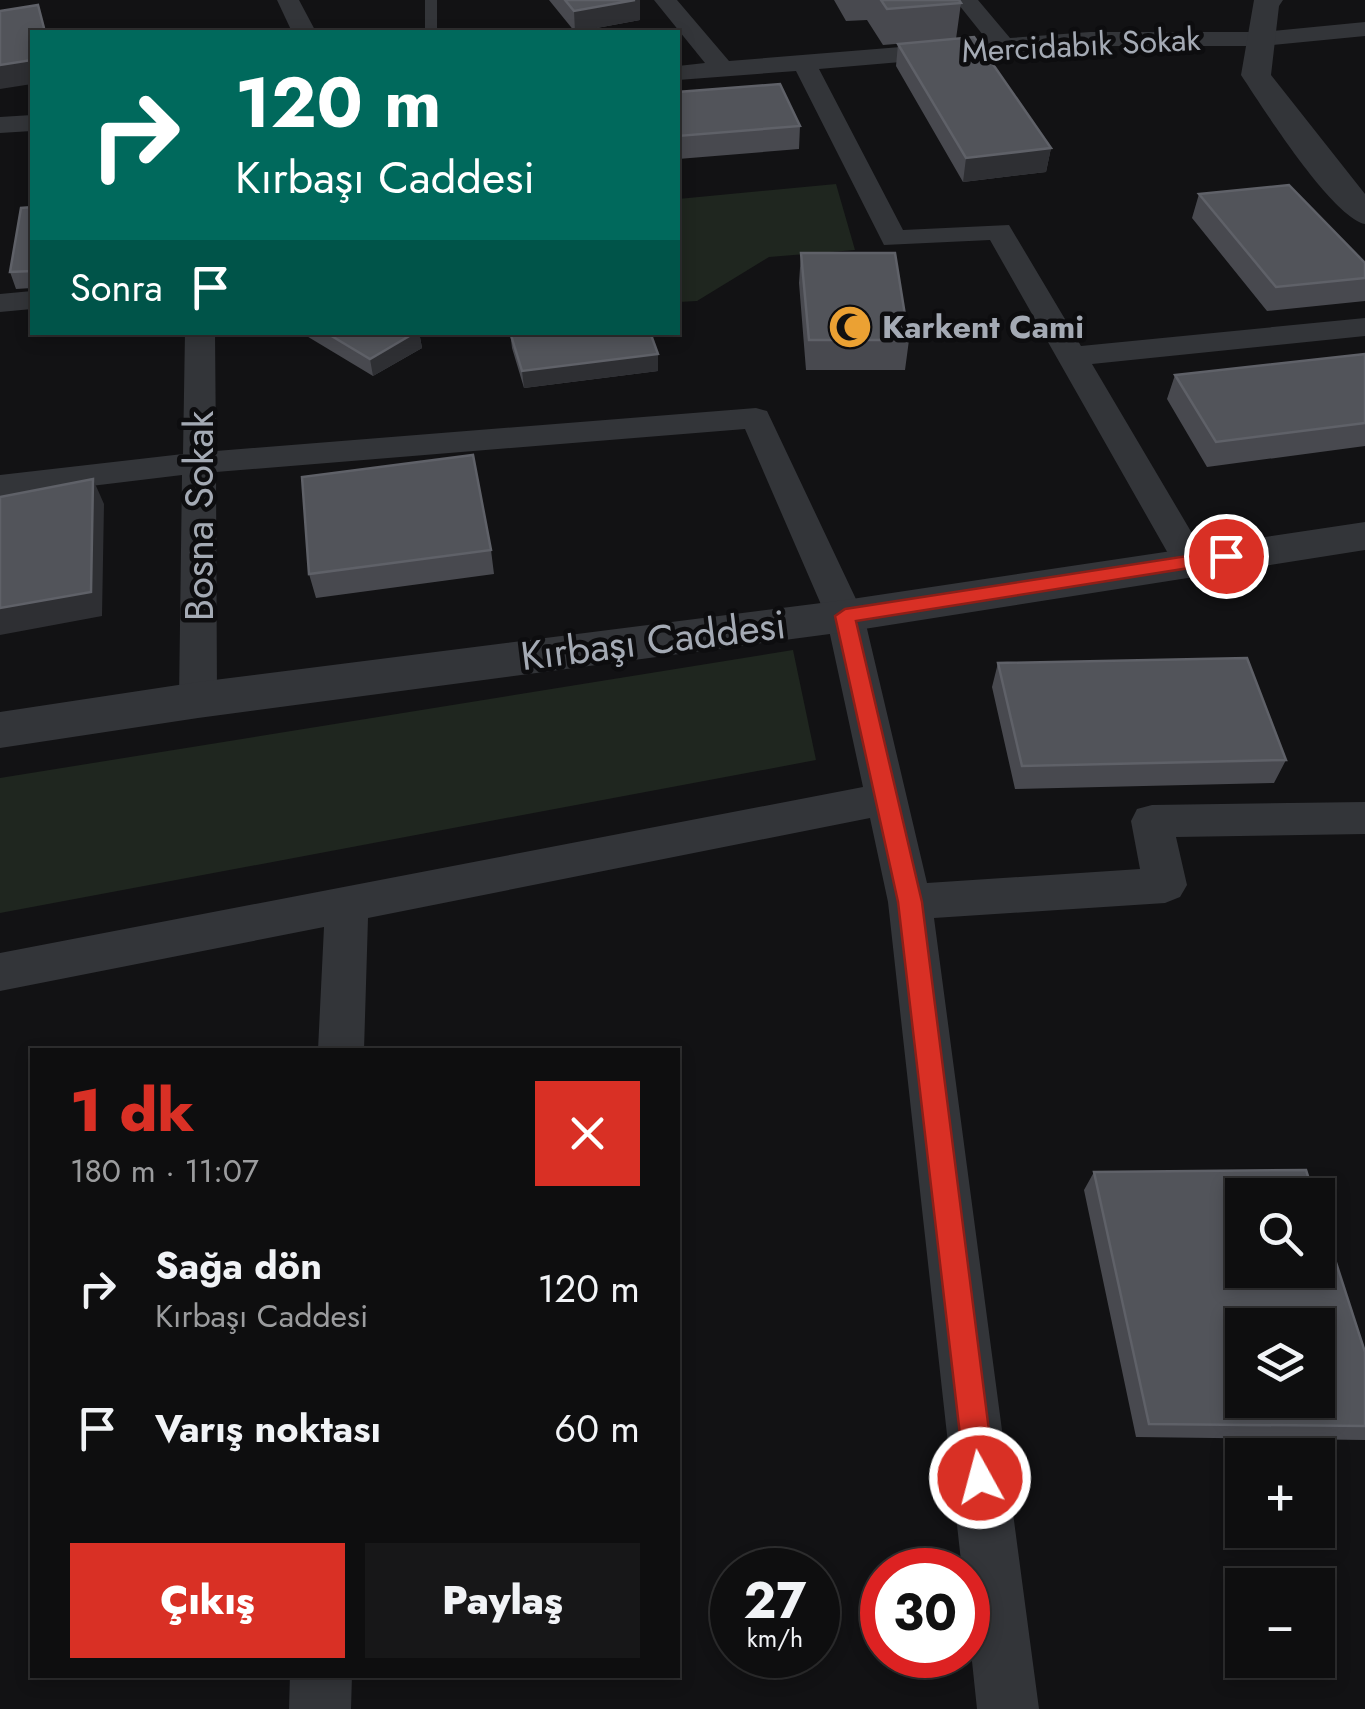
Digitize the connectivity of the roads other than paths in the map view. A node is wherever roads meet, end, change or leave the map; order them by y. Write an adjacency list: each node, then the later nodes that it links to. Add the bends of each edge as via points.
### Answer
1 (288, 0): 7 (street)
2 (431, 0): 8 (lane)
3 (665, 0): 12 (street)
4 (966, 0): 10 (street)
5 (1269, 0): 9 (street)
6 (1365, 29): 9 (street, Mercidabık Sokak)
7 (303, 30)
8 (431, 30)
9 (1261, 39): 10 (street, Mercidabık Sokak, via 1090,38); 16 (street, via 1256,76)
10 (1004, 46): 11 (street, Mercidabık Sokak)
11 (804, 64): 12 (street, Mercidabık Sokak); 21 (street, via 894,239 999,231)
12 (723, 70): 13 (street, Mercidabık Sokak)
13 (680, 73)
14 (30, 123): 15 (street)
15 (0, 125)
16 (1365, 214)
17 (30, 300): 18 (street)
18 (0, 303)
19 (1365, 327): 21 (street)
20 (200, 335): 22 (street, Bosna Sokak)
21 (1074, 356): 25 (street)
22 (198, 463): 23 (street); 26 (street, via 756,418); 27 (street, Bosna Sokak)
23 (0, 486)
24 (1365, 536): 25 (street, Kırbaşı Caddesi)
25 (1191, 562): 26 (street, Kırbaşı Caddesi)
26 (845, 616): 27 (street, Kırbaşı Caddesi); 29 (street)
27 (198, 700): 28 (street, Kırbaşı Caddesi)
28 (0, 730)
29 (888, 798): 31 (street); 32 (street)
30 (1365, 818): 31 (street, via 1152,821 1165,884)
31 (910, 902): 37 (street)
32 (347, 904): 33 (street); 34 (street)
33 (0, 972)
34 (341, 1048)
35 (321, 1678): 36 (street)
36 (320, 1709)
37 (1008, 1709)

